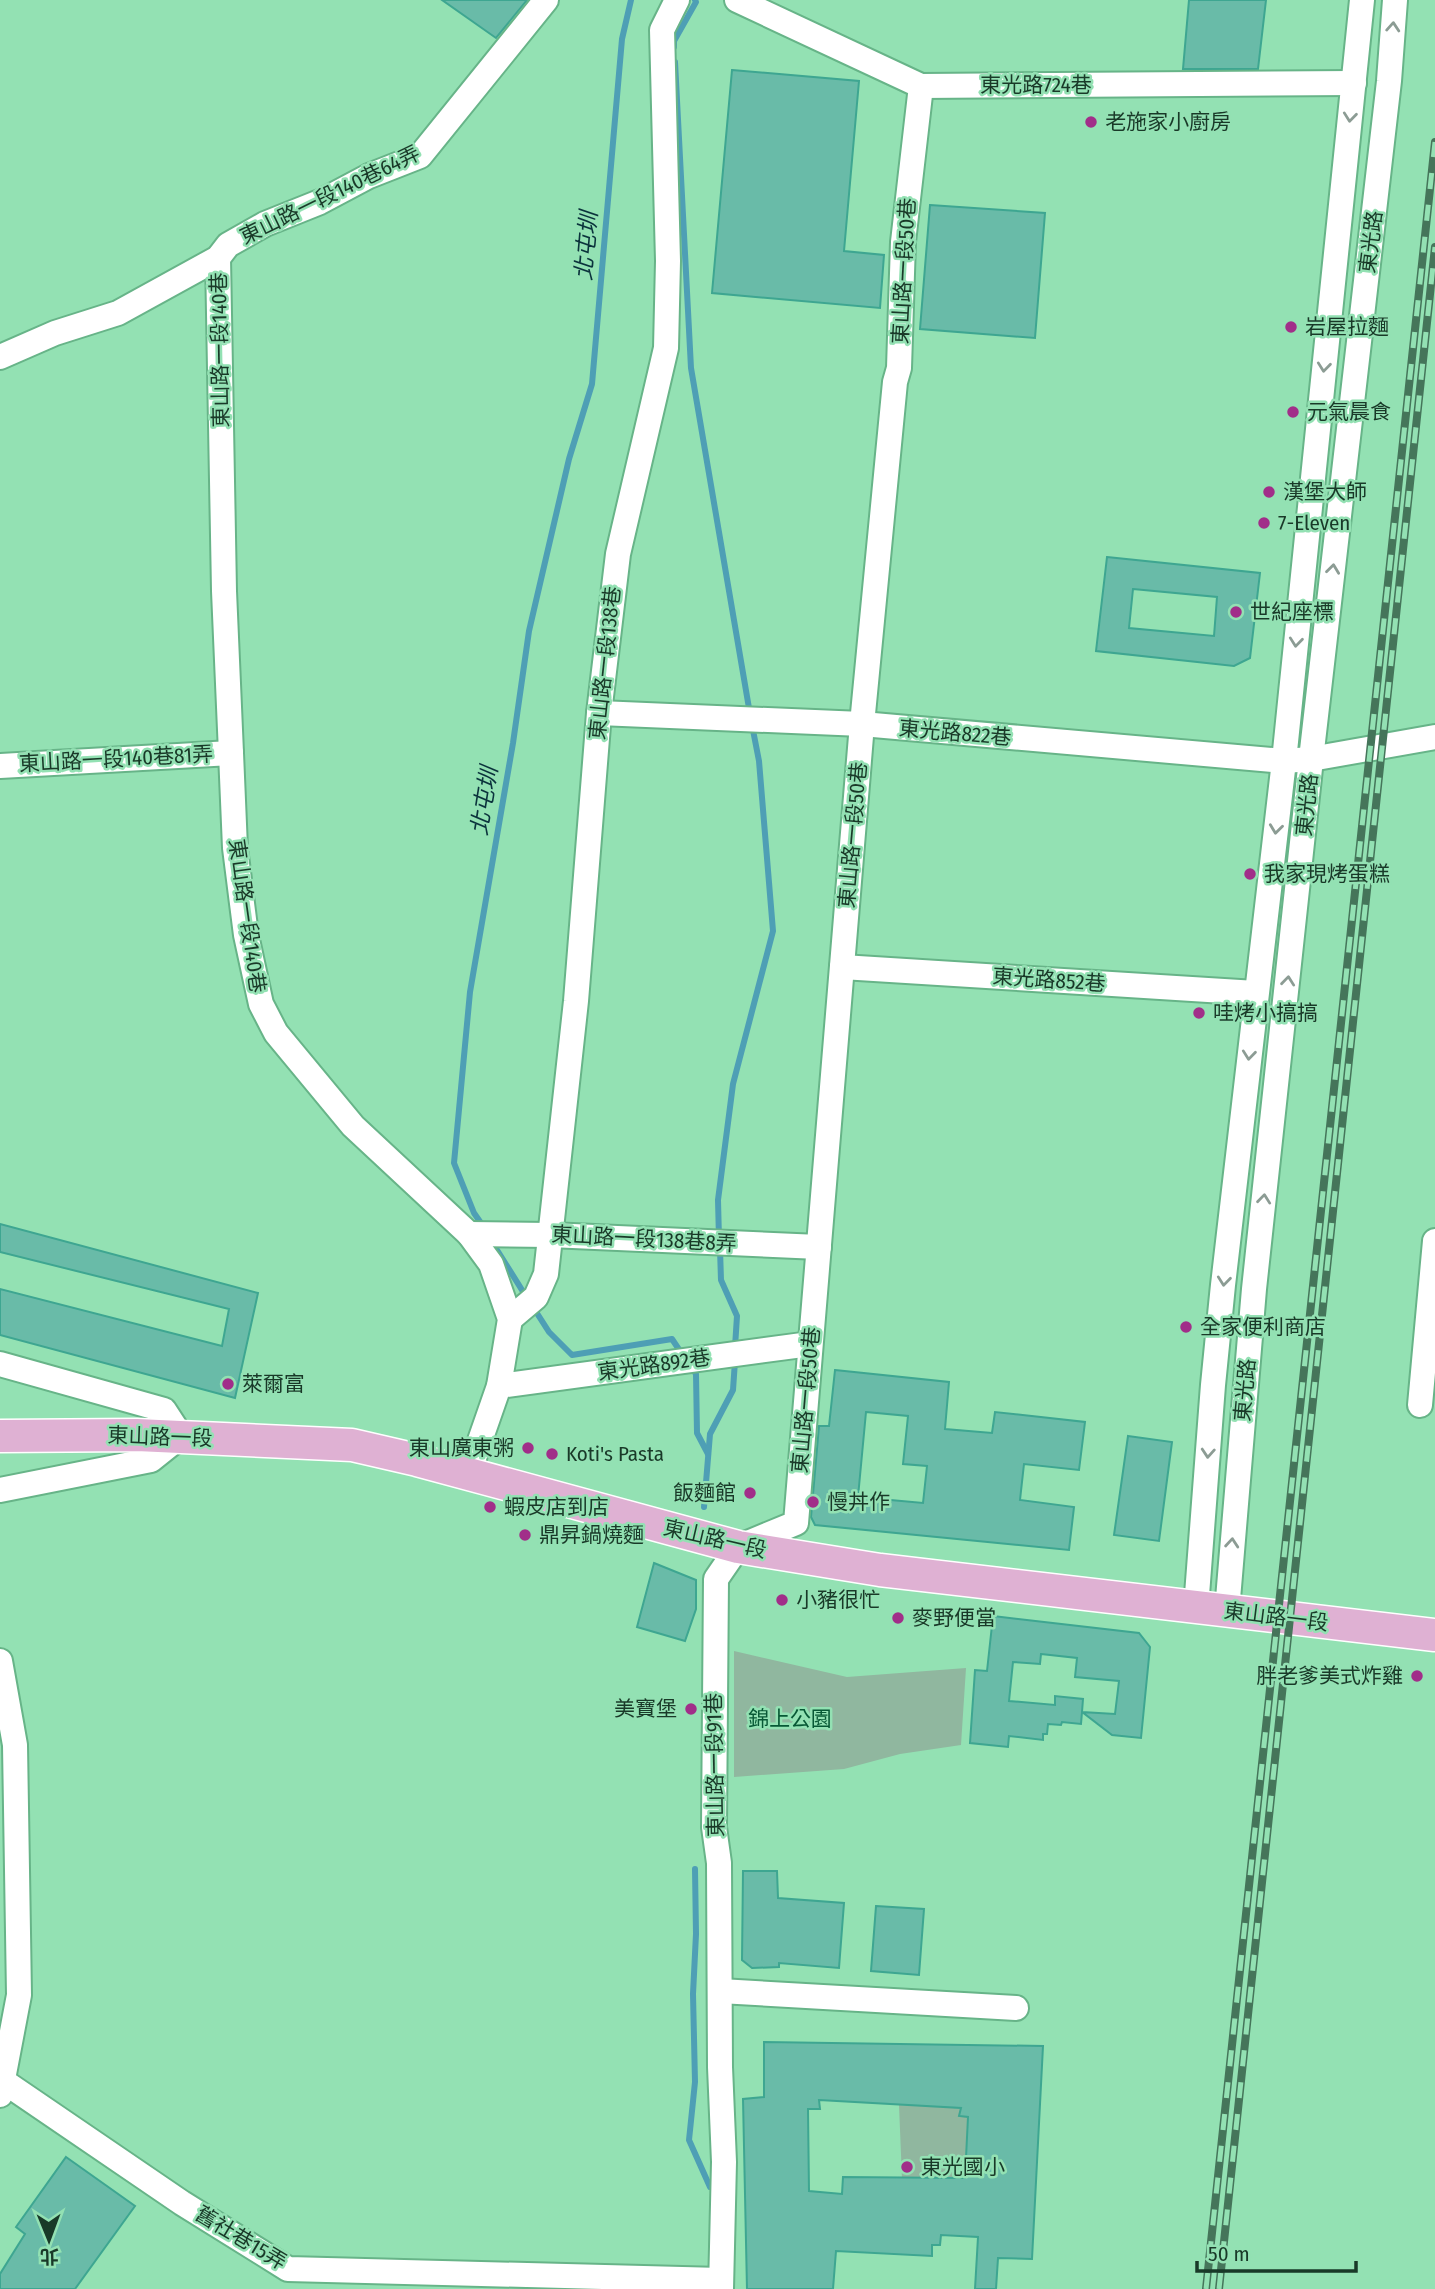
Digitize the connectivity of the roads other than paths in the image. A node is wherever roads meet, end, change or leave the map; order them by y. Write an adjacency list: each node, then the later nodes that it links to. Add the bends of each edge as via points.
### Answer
1 (546, 0): 8 (street, 東山路一段140巷64弄, via 420,156 265,223 228,245)
2 (677, 0): 10 (street, 東山路一段138巷, via 662,30 666,348 618,554)
3 (737, 0): 7 (street, 東光路724巷)
4 (1362, 0): 6 (street, 東光路)
5 (1395, 0): 14 (street, 東光路, one-way to 5)
6 (1354, 83): 7 (street, 東光路724巷); 15 (street, 東光路, one-way to 15)
7 (921, 86): 11 (street, 東山路一段50巷, via 903,242 899,368)
8 (218, 258): 9 (street, 東山路一段140巷64弄, via 118,313); 13 (street, 東山路一段140巷)
9 (0, 356)
10 (599, 713): 11 (street, 東光路822巷); 20 (street, 東山路一段138巷, via 576,1001)
11 (862, 724): 15 (street, 東光路822巷); 17 (street, 東山路一段50巷)
12 (1435, 737): 14 (street, 東光路822巷)
13 (231, 753): 16 (street, 東山路一段140巷81弄); 19 (street, 東山路一段140巷, via 235,848 261,1004 276,1032 353,1126)
14 (1311, 759): 15 (street, 東光路822巷); 33 (street, 東光路, one-way to 14, via 1254,1289)
15 (1284, 761): 18 (street, 東光路, one-way to 18)
16 (0, 766)
17 (842, 967): 18 (street, 東光路852巷); 22 (street, 東山路一段50巷)
18 (1256, 993): 33 (street, 東光路, one-way to 33, via 1213,1385)
19 (469, 1234): 20 (street, 東山路一段138巷8弄); 23 (street, 東山路一段140巷, via 491,1264)
20 (550, 1235): 22 (street, 東山路一段138巷8弄); 23 (street, 東山路一段138巷, via 546,1274 536,1297)
21 (1435, 1241): 27 (street)
22 (819, 1247): 24 (street, 東山路一段50巷)
23 (510, 1319): 26 (street, 東山路一段140巷)
24 (810, 1344): 26 (street, 東光路892巷); 32 (street, 東山路一段50巷, via 796,1523)
25 (0, 1364): 29 (street, via 164,1410)
26 (499, 1386): 30 (street, 東山路一段140巷)
27 (1420, 1405)
28 (0, 1436): 29 (main road, 東山路一段)
29 (181, 1436): 30 (main road, 東山路一段, via 352,1445); 31 (street, via 151,1460)
30 (468, 1475): 32 (main road, 東山路一段)
31 (0, 1490)
32 (738, 1547): 33 (main road, 東山路一段, via 880,1570); 36 (street, 東山路一段91巷, via 716,1579 714,1827 719,1863)
33 (1212, 1610): 34 (main road, 東山路一段)
34 (1435, 1634)
35 (0, 1661): 38 (street, via 15,1745 19,1995)
36 (720, 1991): 37 (street); 39 (street, 東山路一段91巷)
37 (1016, 2008)
38 (2, 2088): 39 (street, 舊社巷15弄, via 288,2269)
39 (721, 2284)

